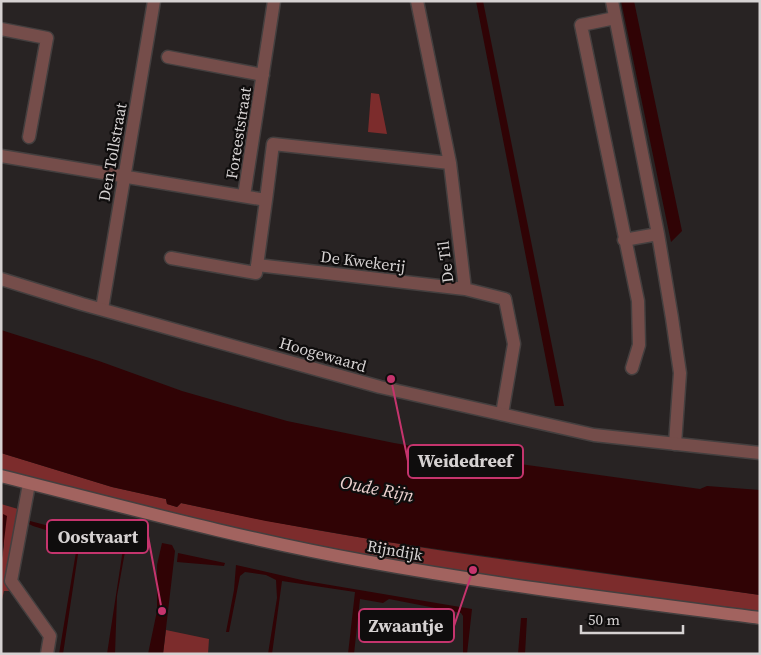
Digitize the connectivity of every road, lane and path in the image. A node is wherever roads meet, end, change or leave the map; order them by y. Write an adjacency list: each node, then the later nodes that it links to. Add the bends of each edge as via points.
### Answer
1 (154, 1): 12 (street, Den Tollstraat)
2 (274, 1): 8 (street, Foreeststraat)
3 (417, 1): 11 (street, De Til)
4 (612, 1): 5 (street)
5 (615, 18): 15 (street); 16 (street, via 581,25)
6 (1, 29): 9 (street, via 47,38)
7 (168, 57): 8 (street, Foreeststraat)
8 (263, 75): 13 (street, Foreeststraat)
9 (29, 138)
10 (1, 156): 12 (street, Foreeststraat)
11 (450, 163): 14 (street, via 273,144); 20 (street, De Til)
12 (124, 177): 13 (street, Foreeststraat); 21 (street, Den Tollstraat)
13 (244, 196): 14 (street, Foreeststraat)
14 (266, 200): 18 (street)
15 (658, 234): 16 (street); 24 (street, via 680,373)
16 (624, 240): 22 (street, via 638,301 639,345)
17 (171, 258): 18 (street, via 256,273)
18 (257, 265): 20 (street, De Kwekerij)
19 (1, 279): 21 (street, Hoogewaard)
20 (465, 289): 23 (street, De Til, via 505,299 514,344)
21 (102, 309): 23 (street, Hoogewaard, via 380,387)
22 (632, 368)
23 (502, 414): 24 (street, Hoogewaard, via 594,435)
24 (675, 444): 25 (street, Hoogewaard)
25 (760, 453)
26 (1, 476): 27 (main road, Rijndijk)
27 (30, 484): 28 (main road, Rijndijk, via 287,546 363,561); 29 (street, via 11,581 50,636)
28 (760, 618)
29 (47, 654)

